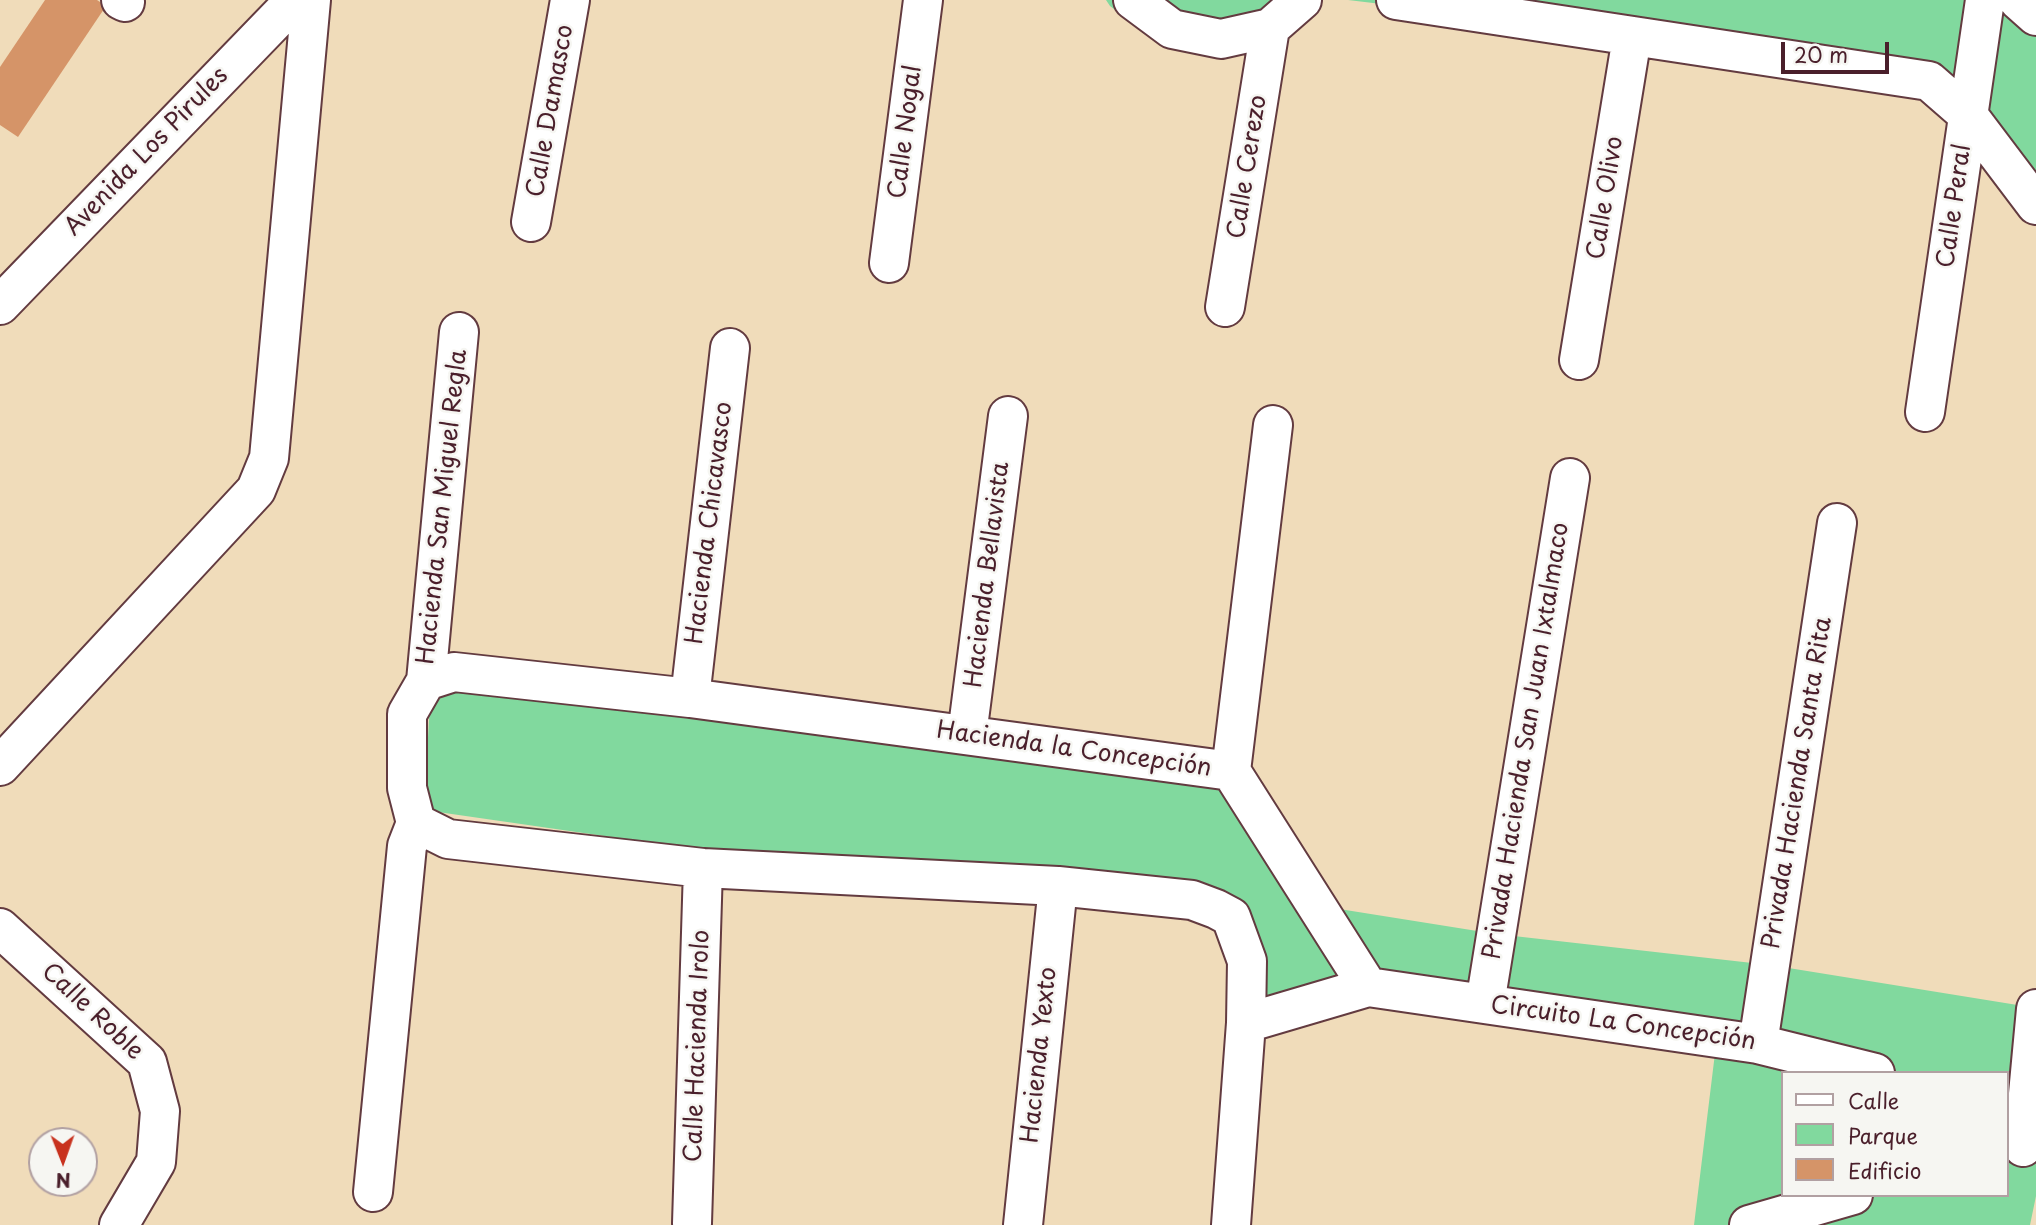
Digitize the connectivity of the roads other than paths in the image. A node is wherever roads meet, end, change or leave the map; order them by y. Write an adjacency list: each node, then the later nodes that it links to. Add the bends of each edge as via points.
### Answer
1 (295, 0): 17 (street, Avenida Los Pirules)
2 (311, 0): 30 (street, via 270,457 256,490)
3 (570, 0): 15 (street, Calle Damasco)
4 (923, 0): 16 (street, Calle Nogal)
5 (1133, 0): 11 (street, via 1172,29 1221,39)
6 (1302, 0): 11 (street)
7 (1396, 0): 12 (street)
8 (1986, 0): 13 (street, Calle Peral)
9 (2018, 0): 10 (street)
10 (2036, 16)
11 (1270, 28): 18 (street, Calle Cerezo)
12 (1632, 37): 13 (street, via 1929,81); 21 (street, Calle Olivo)
13 (1968, 116): 14 (street); 22 (street, Calle Peral)
14 (2036, 205)
15 (531, 222)
16 (889, 263)
17 (0, 305)
18 (1225, 307)
19 (459, 332): 27 (street, Hacienda San Miguel Regla)
20 (730, 348): 28 (street, Hacienda Chicavasco)
21 (1579, 360)
22 (1925, 412)
23 (1008, 416): 29 (street, Hacienda Bellavista)
24 (1273, 425): 31 (street)
25 (1570, 478): 37 (street, Privada Hacienda San Juan Ixtalmaco)
26 (1837, 523): 40 (street, Privada Hacienda Santa Rita)
27 (426, 681): 28 (street, Hacienda la Concepción, via 454,672); 32 (street, via 407,714 407,788)
28 (690, 698): 29 (street, Hacienda la Concepción)
29 (967, 735): 31 (street, Hacienda la Concepción)
30 (0, 766)
31 (1231, 771): 36 (street, Hacienda la Concepción)
32 (416, 823): 33 (street, via 448,839); 44 (street, via 407,846)
33 (703, 868): 34 (street); 46 (street, Calle Hacienda Irolo)
34 (1058, 886): 39 (street, via 1192,900 1231,917 1247,961); 48 (street, Hacienda Yexto)
35 (0, 928): 47 (street, Calle Roble, via 147,1062 160,1111 156,1162)
36 (1368, 987): 37 (street, Circuito La Concepción); 39 (street)
37 (1485, 1004): 40 (street, Circuito La Concepción)
38 (2036, 1009): 42 (street)
39 (1247, 1023): 49 (street)
40 (1758, 1044): 41 (street, Circuito La Concepción)
41 (1867, 1071)
42 (2023, 1089): 43 (street)
43 (2018, 1145)
44 (373, 1192)
45 (1846, 1197): 50 (street)
46 (692, 1223)
47 (119, 1225)
48 (1023, 1225)
49 (1231, 1225)
50 (1749, 1225)

